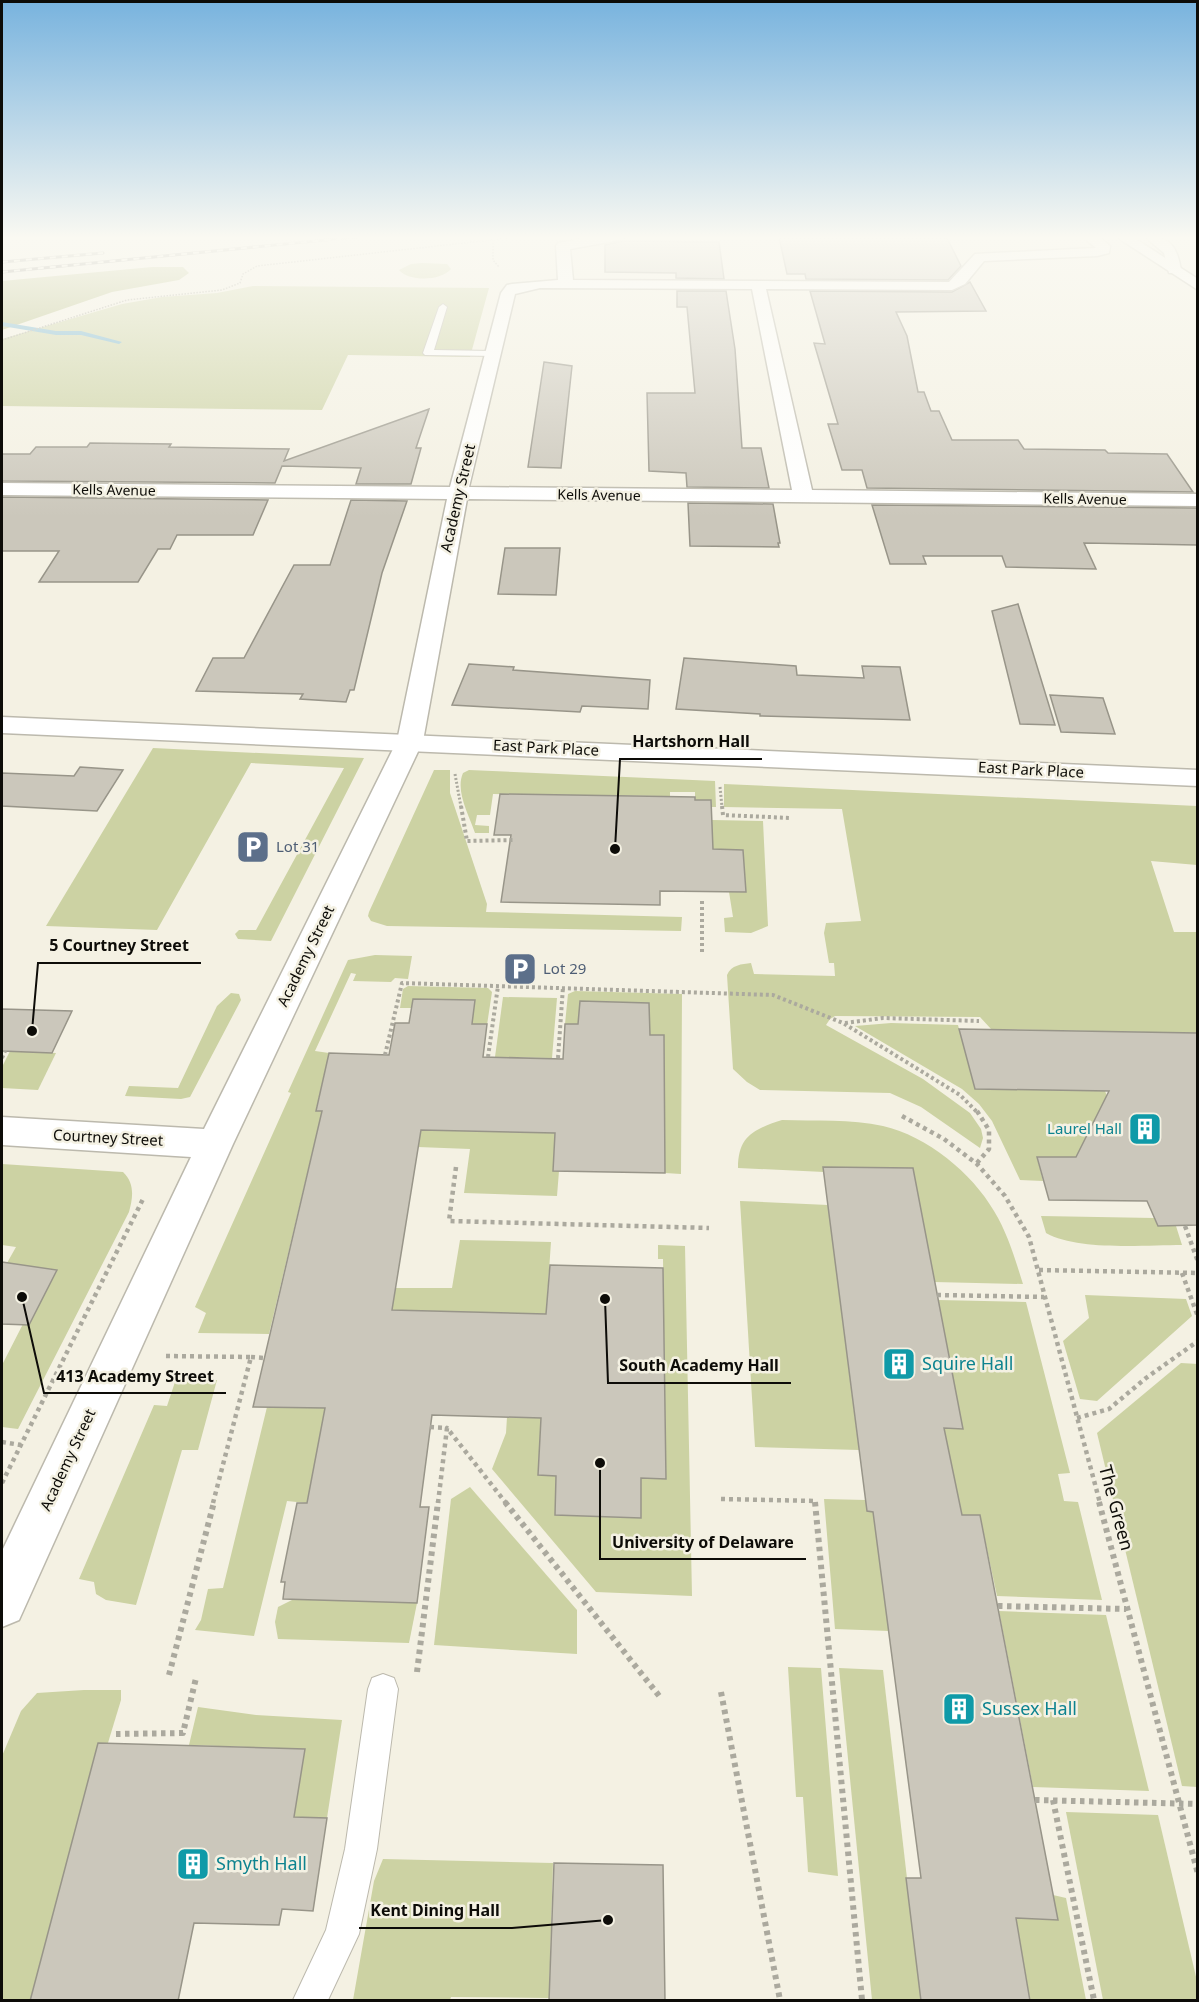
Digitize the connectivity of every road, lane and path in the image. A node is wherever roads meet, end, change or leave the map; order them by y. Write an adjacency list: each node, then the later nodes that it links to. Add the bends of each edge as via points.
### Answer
1 (37, 329): 5 (path)
2 (436, 329): 6 (lane, via 428,353)
3 (499, 329): 6 (street, Academy Street)
4 (767, 329): 9 (street)
5 (2, 340)
6 (493, 354): 8 (street, Academy Street)
7 (2, 489): 8 (street, Kells Avenue)
8 (458, 493): 9 (street, Kells Avenue); 12 (street, Academy Street)
9 (802, 497): 10 (street, Kells Avenue)
10 (1197, 500)
11 (2, 725): 12 (street, East Park Place)
12 (410, 741): 14 (street, East Park Place); 31 (street, Academy Street)
13 (453, 767): 17 (path, via 467,841)
14 (1197, 778)
15 (719, 780): 16 (path, via 723,815)
16 (791, 818)
17 (514, 840)
18 (702, 901): 19 (path)
19 (702, 954)
20 (498, 986): 21 (path); 25 (path, via 402,983); 26 (path)
21 (563, 987): 23 (path, via 773,995); 28 (path)
22 (979, 1020): 23 (path, via 883,1018)
23 (843, 1023): 32 (path, via 960,1095 978,1112 989,1130 989,1149)
24 (5, 1051): 27 (path)
25 (385, 1055)
26 (488, 1057)
27 (2, 1058)
28 (558, 1058)
29 (902, 1116): 32 (path, The Green, via 932,1131)
30 (2, 1131): 31 (street, Courtney Street)
31 (215, 1144): 55 (street, Academy Street)
32 (977, 1163): 38 (path, The Green, via 1019,1216)
33 (456, 1167): 36 (path, via 449,1221)
34 (144, 1196): 52 (path)
35 (1185, 1226): 37 (path)
36 (709, 1228)
37 (1197, 1262)
38 (1039, 1270): 39 (path); 42 (path, The Green)
39 (1182, 1272): 40 (path); 43 (path)
40 (1197, 1273)
41 (937, 1295): 42 (path)
42 (1044, 1296): 48 (path, The Green)
43 (1197, 1317)
44 (1197, 1341): 48 (path, via 1109,1409)
45 (166, 1356): 46 (path)
46 (251, 1357): 47 (path); 58 (path)
47 (264, 1358)
48 (1077, 1418): 57 (path, The Green)
49 (430, 1427): 50 (path)
50 (447, 1428): 60 (path); 63 (path)
51 (2, 1442): 52 (path)
52 (21, 1445): 53 (path)
53 (2, 1483)
54 (721, 1499): 72 (path, via 815,1501)
55 (2, 1603)
56 (998, 1606): 57 (path)
57 (1127, 1609): 67 (path, The Green)
58 (169, 1675)
59 (196, 1678): 64 (path, via 183,1733)
60 (416, 1680)
61 (384, 1689): 70 (lane, via 361,1849 342,1934)
62 (721, 1692): 71 (path)
63 (660, 1697)
64 (116, 1734)
65 (1035, 1800): 66 (path)
66 (1053, 1800): 67 (path); 73 (path)
67 (1180, 1804): 68 (path); 69 (path, The Green)
68 (1197, 1804)
69 (1197, 1874)
70 (310, 2001)
71 (780, 2001)
72 (862, 2001)
73 (1094, 2001)

